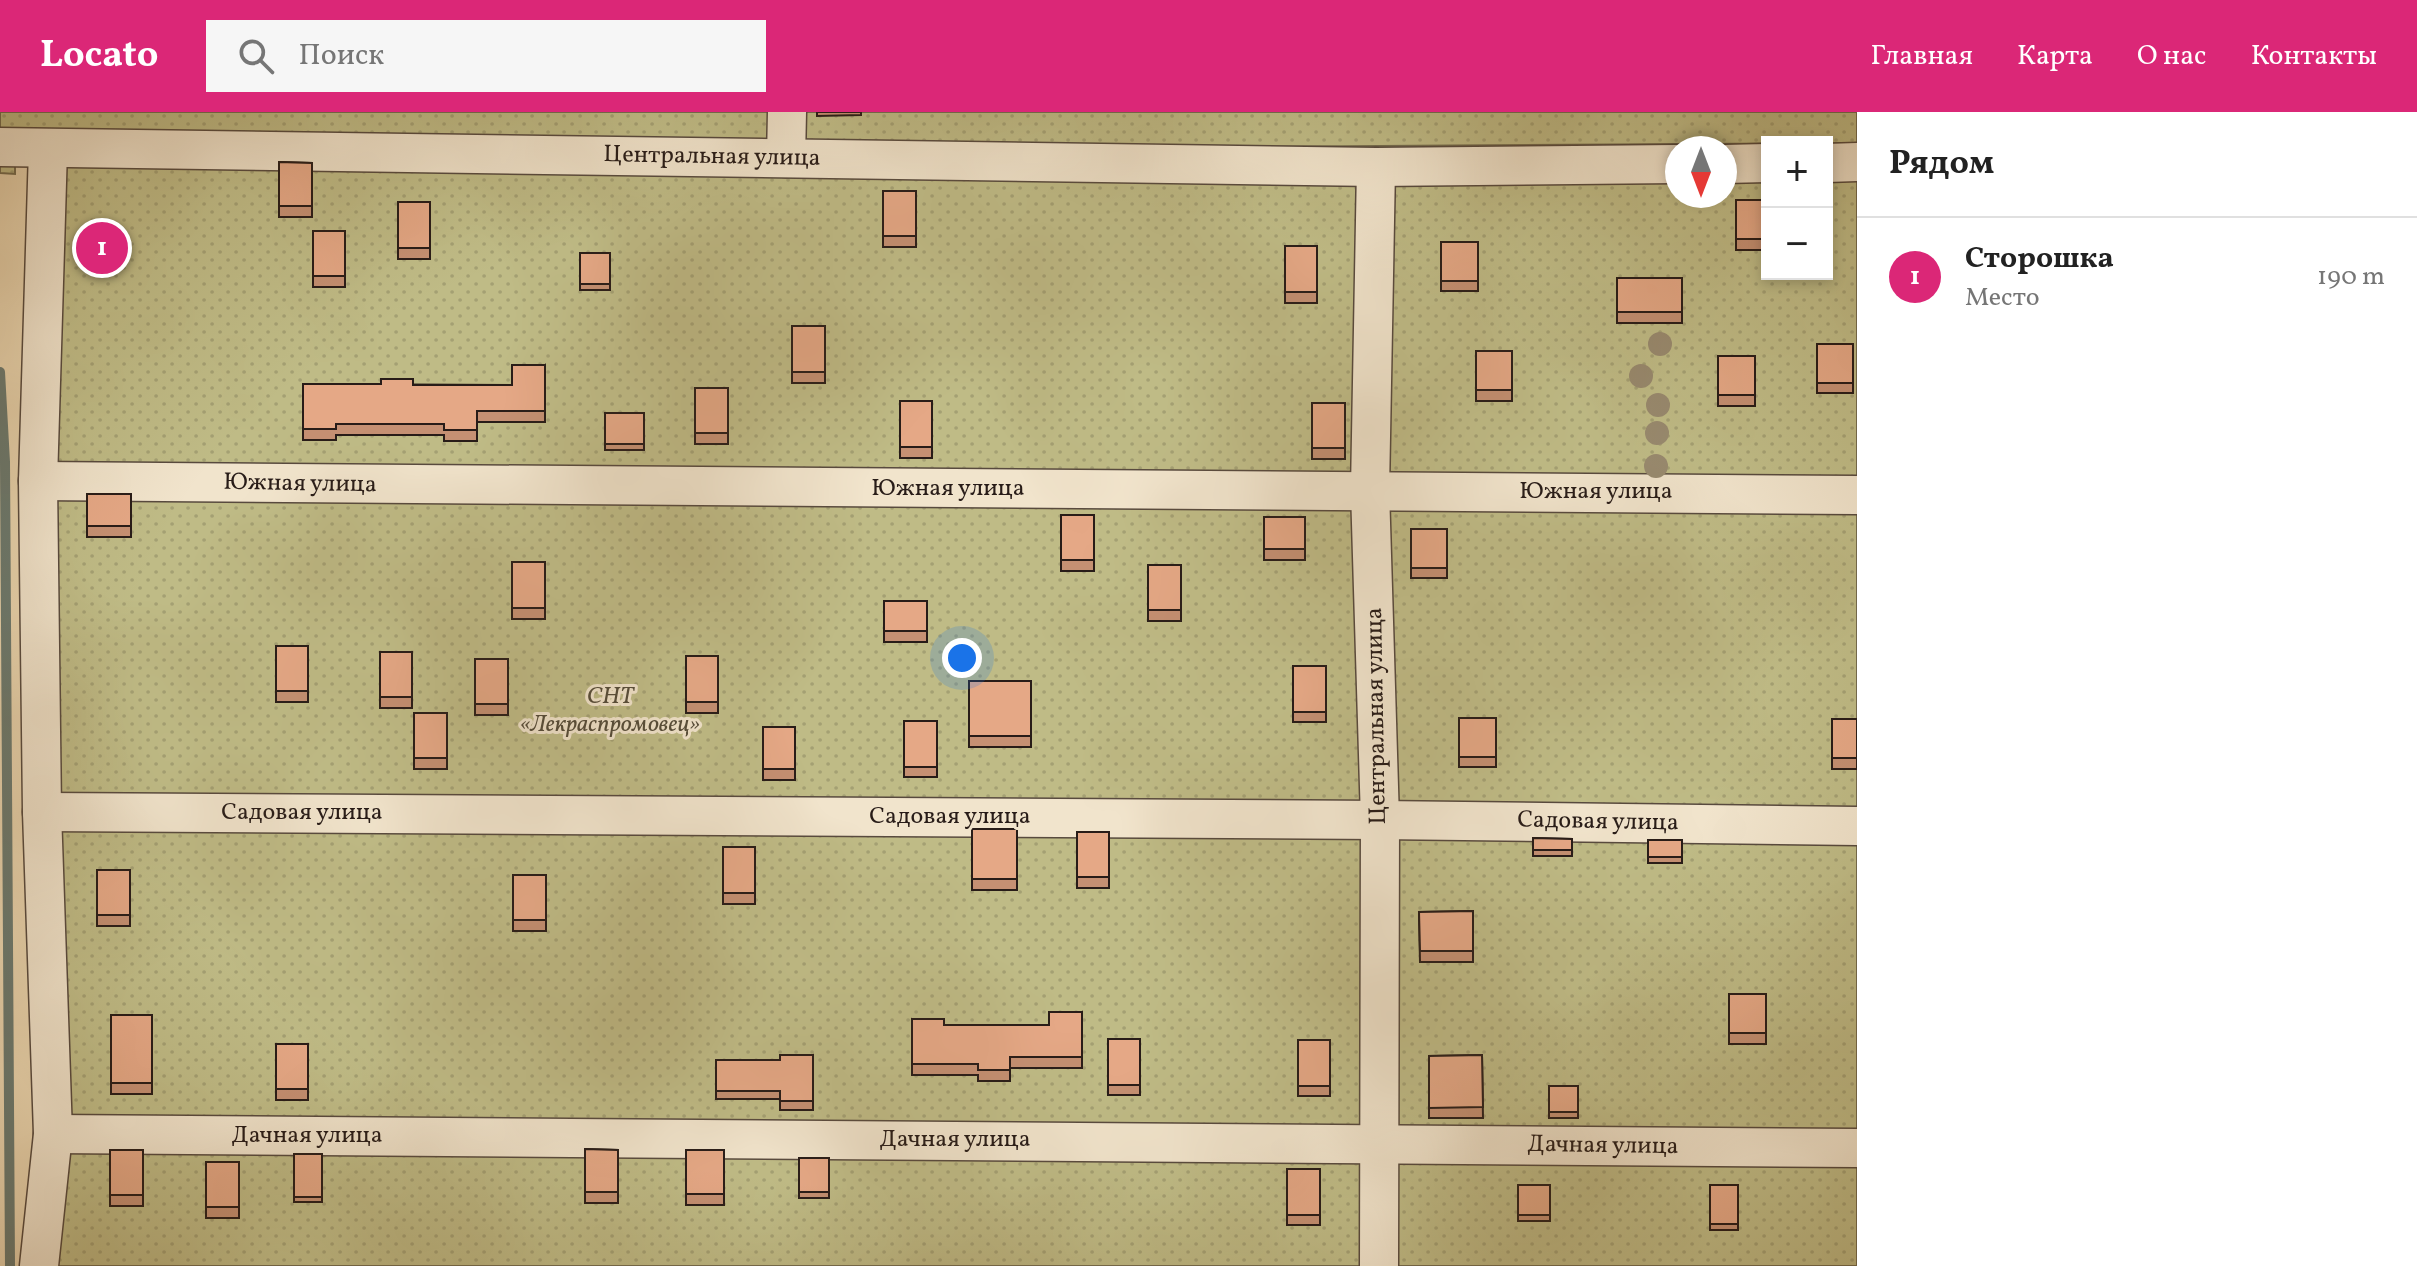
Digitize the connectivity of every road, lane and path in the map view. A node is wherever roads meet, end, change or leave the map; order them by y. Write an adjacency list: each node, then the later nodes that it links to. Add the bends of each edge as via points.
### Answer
1 (787, 112): 4 (street)
2 (0, 147): 3 (street, Центральная улица)
3 (48, 149): 4 (street, Центральная улица); 11 (street)
4 (786, 158): 10 (street, Центральная улица)
5 (1857, 162): 7 (street)
6 (1761, 163): 9 (street)
7 (1833, 163)
8 (1665, 164): 10 (street, Центральная улица)
9 (1737, 164)
10 (1376, 167): 12 (street, Центральная улица)
11 (38, 481): 12 (street, Южная улица); 14 (street)
12 (1370, 490): 13 (street, Южная улица); 15 (street, Центральная улица)
13 (1857, 495)
14 (42, 812): 15 (street, Садовая улица); 17 (street)
15 (1380, 820): 16 (street, Садовая улица); 18 (street, Центральная улица)
16 (1857, 826)
17 (53, 1134): 18 (street, Дачная улица); 20 (street)
18 (1378, 1143): 19 (street, Дачная улица); 21 (street, Центральная улица)
19 (1857, 1148)
20 (39, 1266)
21 (1379, 1266)

